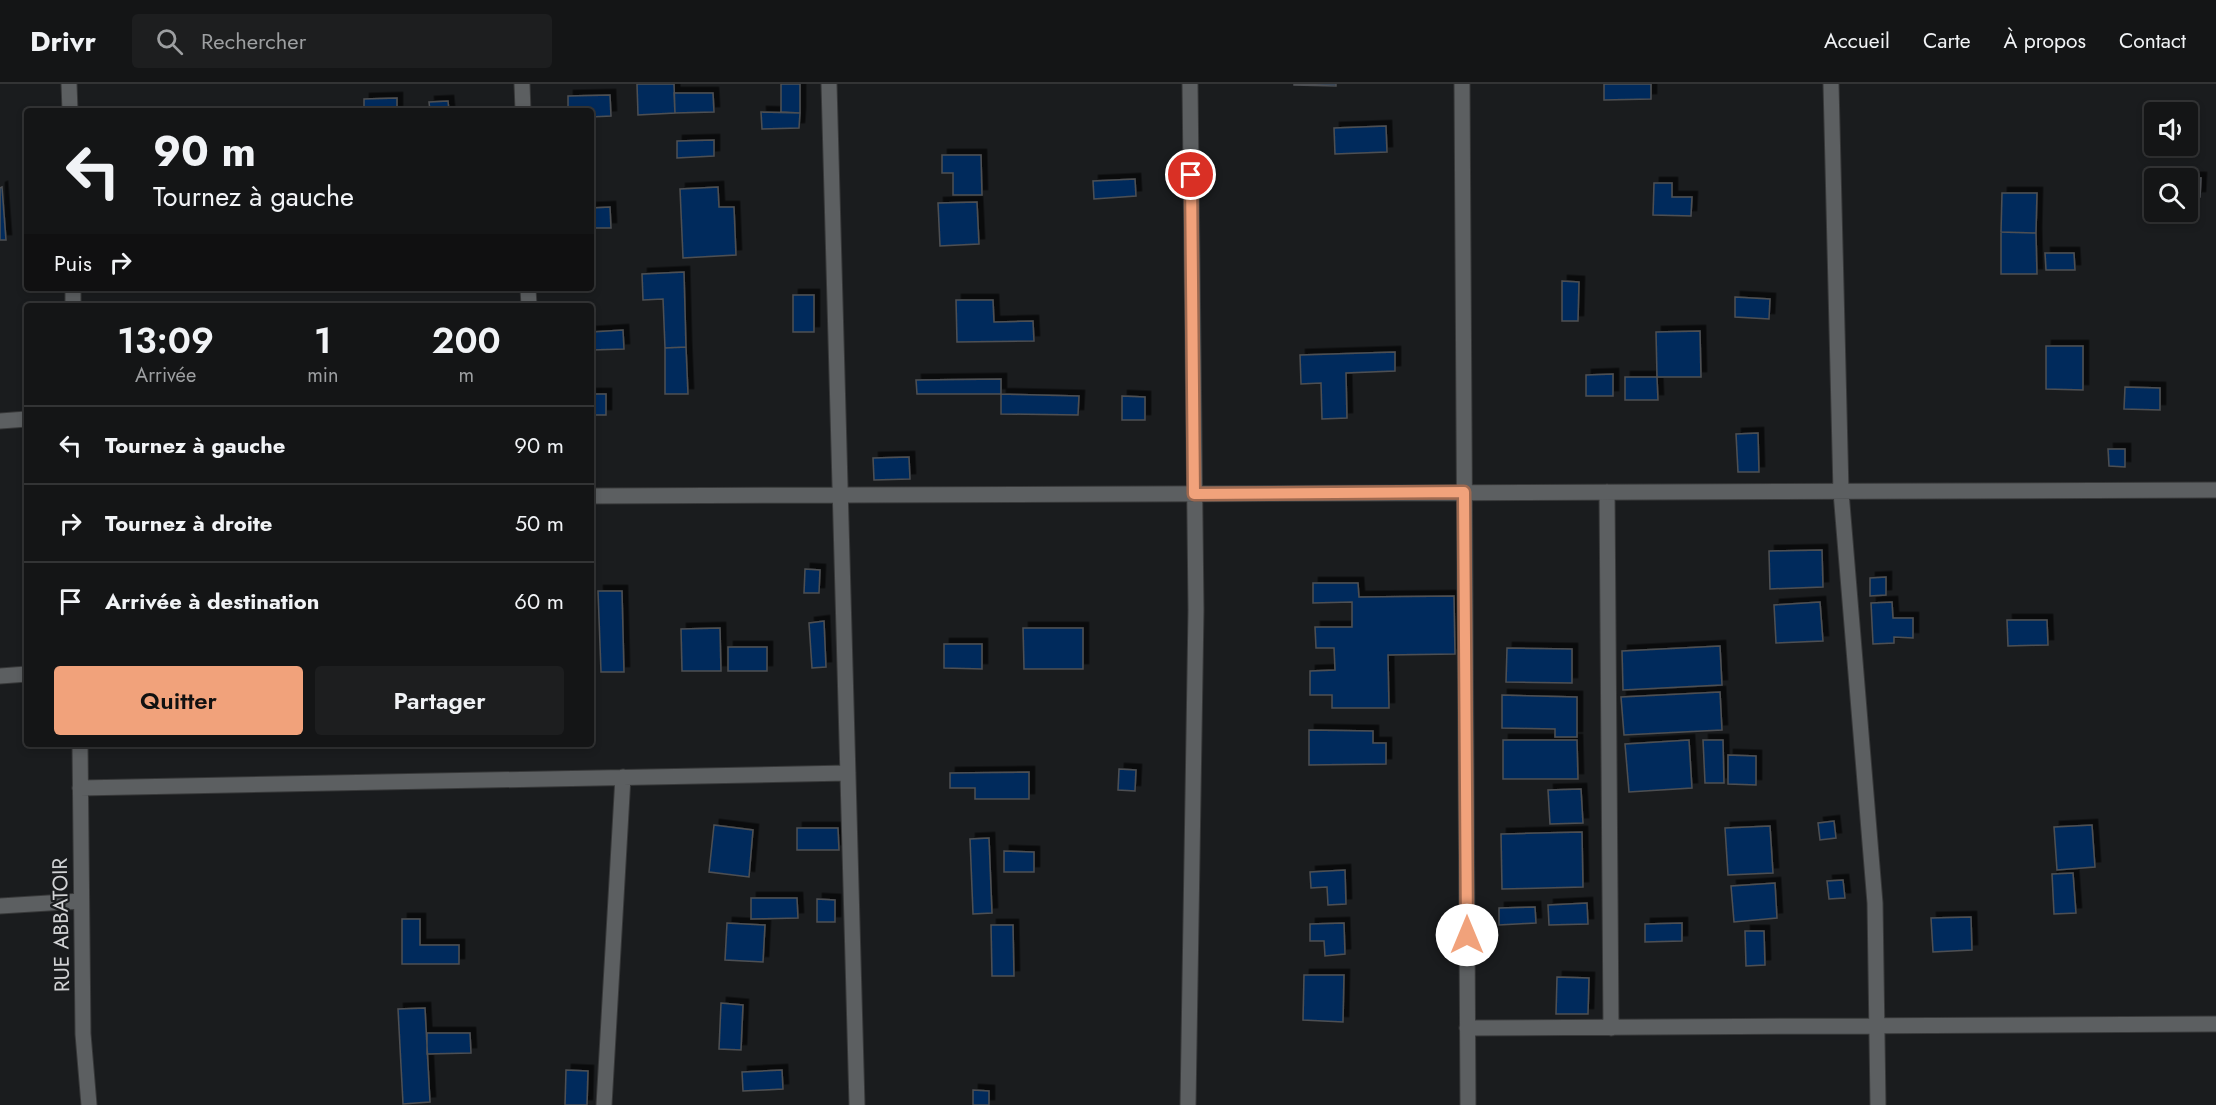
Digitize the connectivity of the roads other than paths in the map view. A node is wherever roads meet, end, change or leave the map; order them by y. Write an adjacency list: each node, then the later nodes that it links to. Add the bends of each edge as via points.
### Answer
1 (69, 84): 7 (street)
2 (522, 84): 8 (street)
3 (829, 84): 16 (street)
4 (1190, 84): 15 (street)
5 (1461, 84): 12 (street)
6 (1831, 84): 14 (street)
7 (70, 108)
8 (523, 108)
9 (24, 419): 10 (street)
10 (0, 421)
11 (2216, 490): 14 (street)
12 (1464, 492): 13 (street); 15 (street); 28 (street)
13 (1607, 492): 14 (street); 29 (street)
14 (1841, 492): 27 (street, via 1875,903)
15 (1194, 494): 16 (street); 33 (street, via 1196,610)
16 (840, 495): 17 (street); 21 (street)
17 (594, 496)
18 (24, 674): 19 (street)
19 (0, 676)
20 (80, 747): 23 (street, RUE ABBATOIR)
21 (848, 773): 22 (street); 32 (street)
22 (623, 777): 23 (street); 31 (street)
23 (80, 788): 24 (street, RUE ABBATOIR)
24 (81, 901): 25 (street); 30 (street, RUE ABBATOIR, via 83,1034)
25 (0, 906)
26 (2216, 1024): 27 (street)
27 (1877, 1026): 29 (street); 35 (street)
28 (1467, 1028): 29 (street); 34 (street)
29 (1611, 1028)
30 (89, 1105)
31 (604, 1105)
32 (857, 1105)
33 (1188, 1105)
34 (1468, 1105)
35 (1878, 1105)

